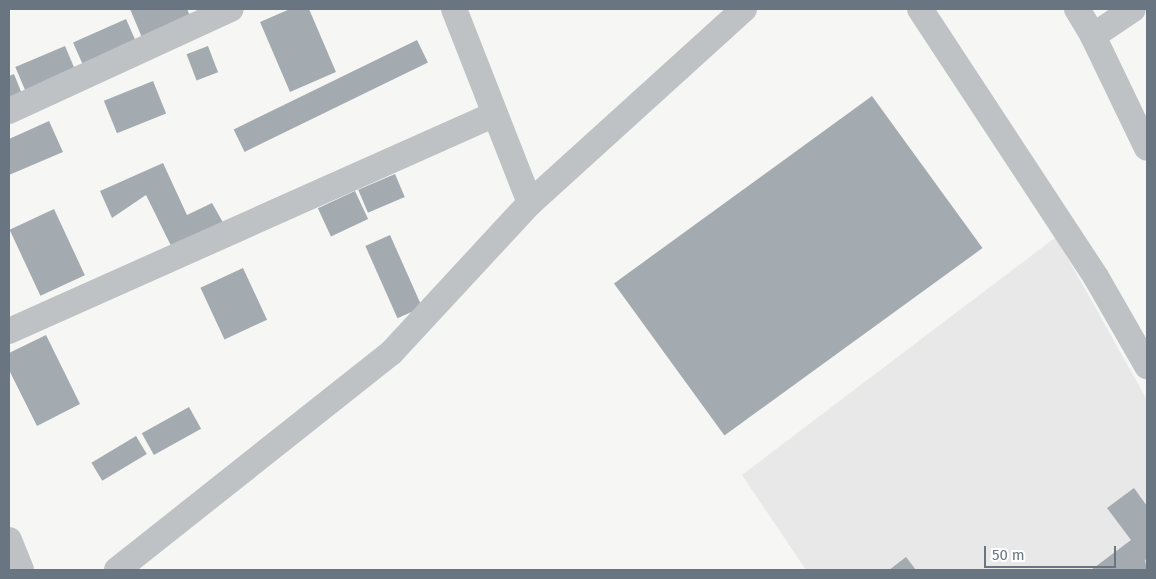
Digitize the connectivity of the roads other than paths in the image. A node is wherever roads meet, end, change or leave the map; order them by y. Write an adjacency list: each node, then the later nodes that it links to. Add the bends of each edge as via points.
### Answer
1 (232, 9): 8 (street)
2 (454, 9): 9 (street)
3 (744, 9): 11 (street)
4 (920, 9): 13 (street, via 1090,269)
5 (1077, 9): 7 (street)
6 (1132, 9): 7 (street)
7 (1093, 36): 10 (street)
8 (9, 111)
9 (495, 114): 11 (street); 12 (street)
10 (1147, 148)
11 (530, 203): 16 (street, via 391,353)
12 (9, 332)
13 (1147, 366)
14 (9, 540): 15 (street)
15 (21, 570)
16 (117, 570)

